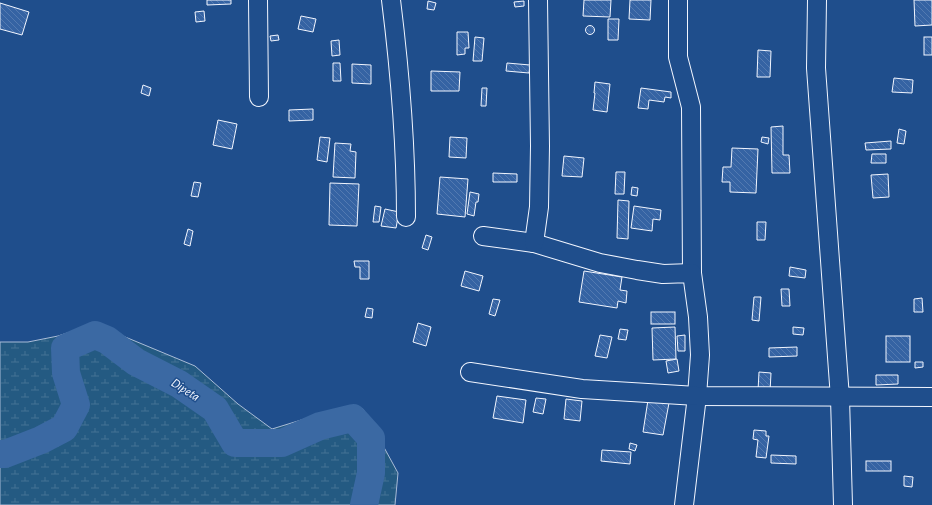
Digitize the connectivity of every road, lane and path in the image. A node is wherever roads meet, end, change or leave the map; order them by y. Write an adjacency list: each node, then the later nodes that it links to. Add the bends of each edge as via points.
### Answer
1 (258, 0): 6 (street)
2 (391, 0): 7 (street, via 406,169)
3 (538, 0): 9 (street, via 540,153 539,207)
4 (678, 0): 10 (street, via 678,57 691,107)
5 (817, 0): 14 (street, via 816,68)
6 (259, 97)
7 (406, 217)
8 (483, 236): 9 (street)
9 (534, 243): 10 (street, via 600,263 663,274)
10 (692, 273): 12 (street, via 700,355)
11 (470, 372): 12 (street, via 582,388)
12 (697, 396): 14 (street); 15 (street)
13 (932, 397): 14 (street)
14 (840, 398): 16 (street)
15 (684, 505)
16 (843, 505)

